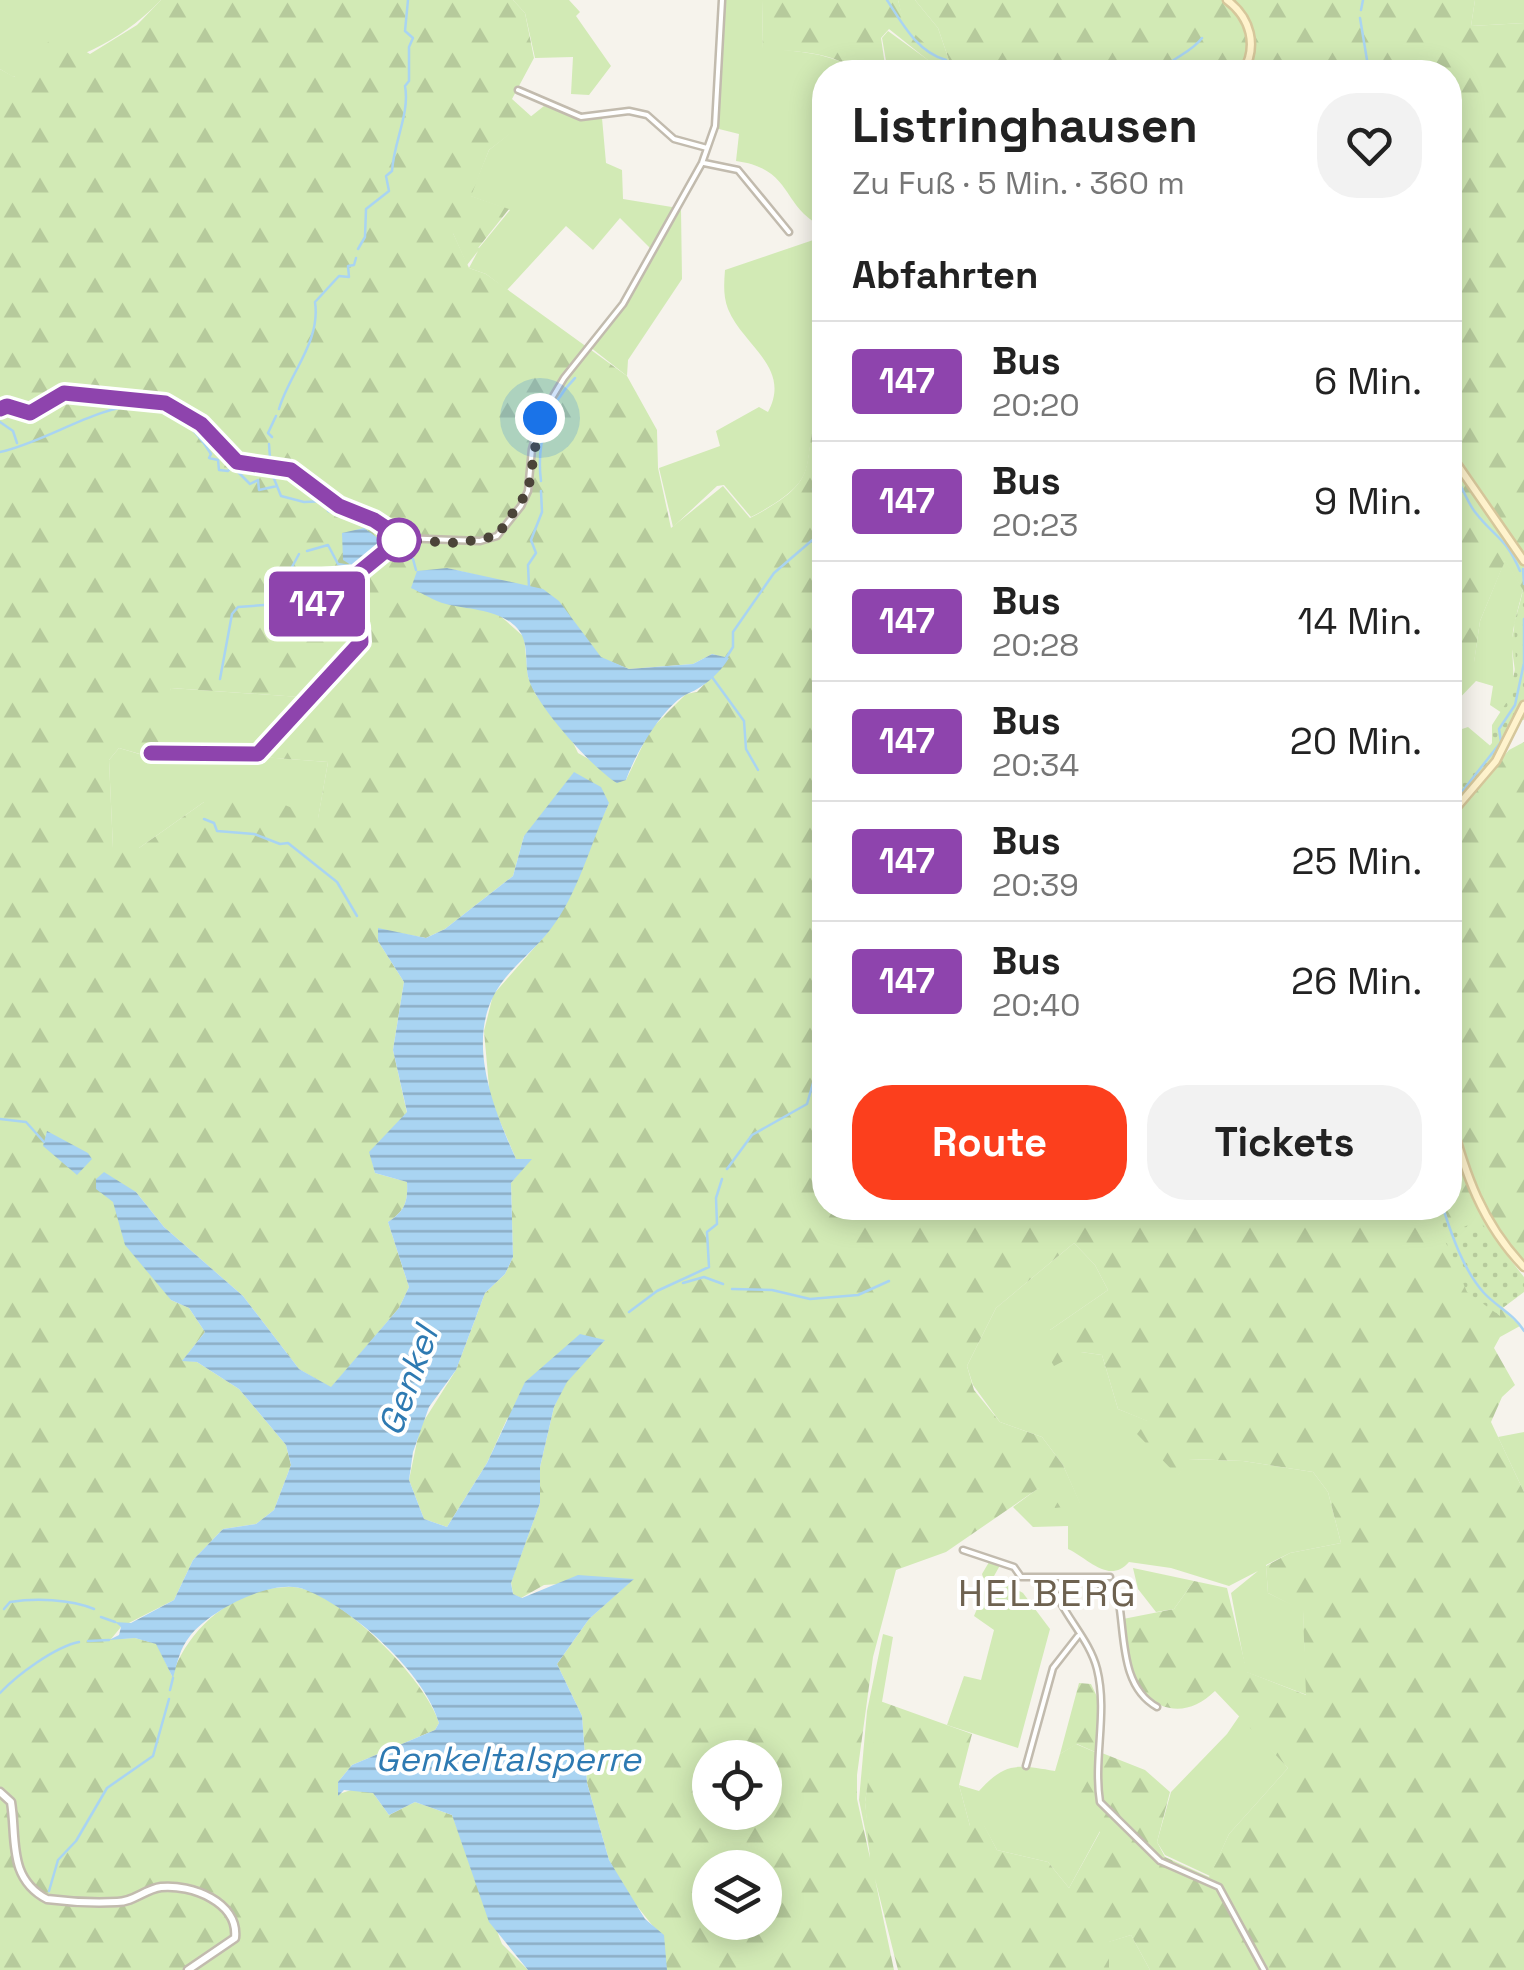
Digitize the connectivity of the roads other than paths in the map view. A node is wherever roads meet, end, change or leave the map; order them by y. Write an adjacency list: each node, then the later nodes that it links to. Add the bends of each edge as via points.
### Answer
1 (722, 0): 5 (street)
2 (1227, 0): 3 (main road, via 1250,32)
3 (1248, 60)
4 (518, 90): 5 (street, via 581,118 630,111 657,120 674,139)
5 (708, 148): 6 (street)
6 (702, 163): 7 (street, via 738,170); 10 (street, via 624,304 540,418 528,491 497,536 480,542)
7 (789, 232)
8 (0, 409): 10 (street, via 30,413 64,393 165,403 201,424 237,462 291,470 339,506)
9 (1462, 471): 11 (main road)
10 (401, 538): 13 (street, via 356,575 300,580 302,596 360,626 361,642 258,754)
11 (1524, 561)
12 (1524, 705): 14 (main road, via 1496,761)
13 (151, 753)
14 (1462, 801)
15 (1462, 1151): 16 (main road, via 1484,1216)
16 (1524, 1266)
17 (962, 1550): 20 (street, via 1014,1568 1020,1577)
18 (1093, 1577): 19 (street); 20 (street); 22 (street, via 1118,1603 1136,1689)
19 (1110, 1577)
20 (1052, 1579): 21 (street)
21 (1078, 1636): 23 (street, via 1054,1668); 26 (street, via 1093,1656 1102,1704 1100,1802 1160,1861 1219,1888)
22 (1156, 1707)
23 (1026, 1766)
24 (0, 1792): 25 (street, via 11,1802 18,1865 47,1899 114,1903 179,1887 216,1901 234,1921 235,1938)
25 (188, 1970)
26 (1264, 1970)

